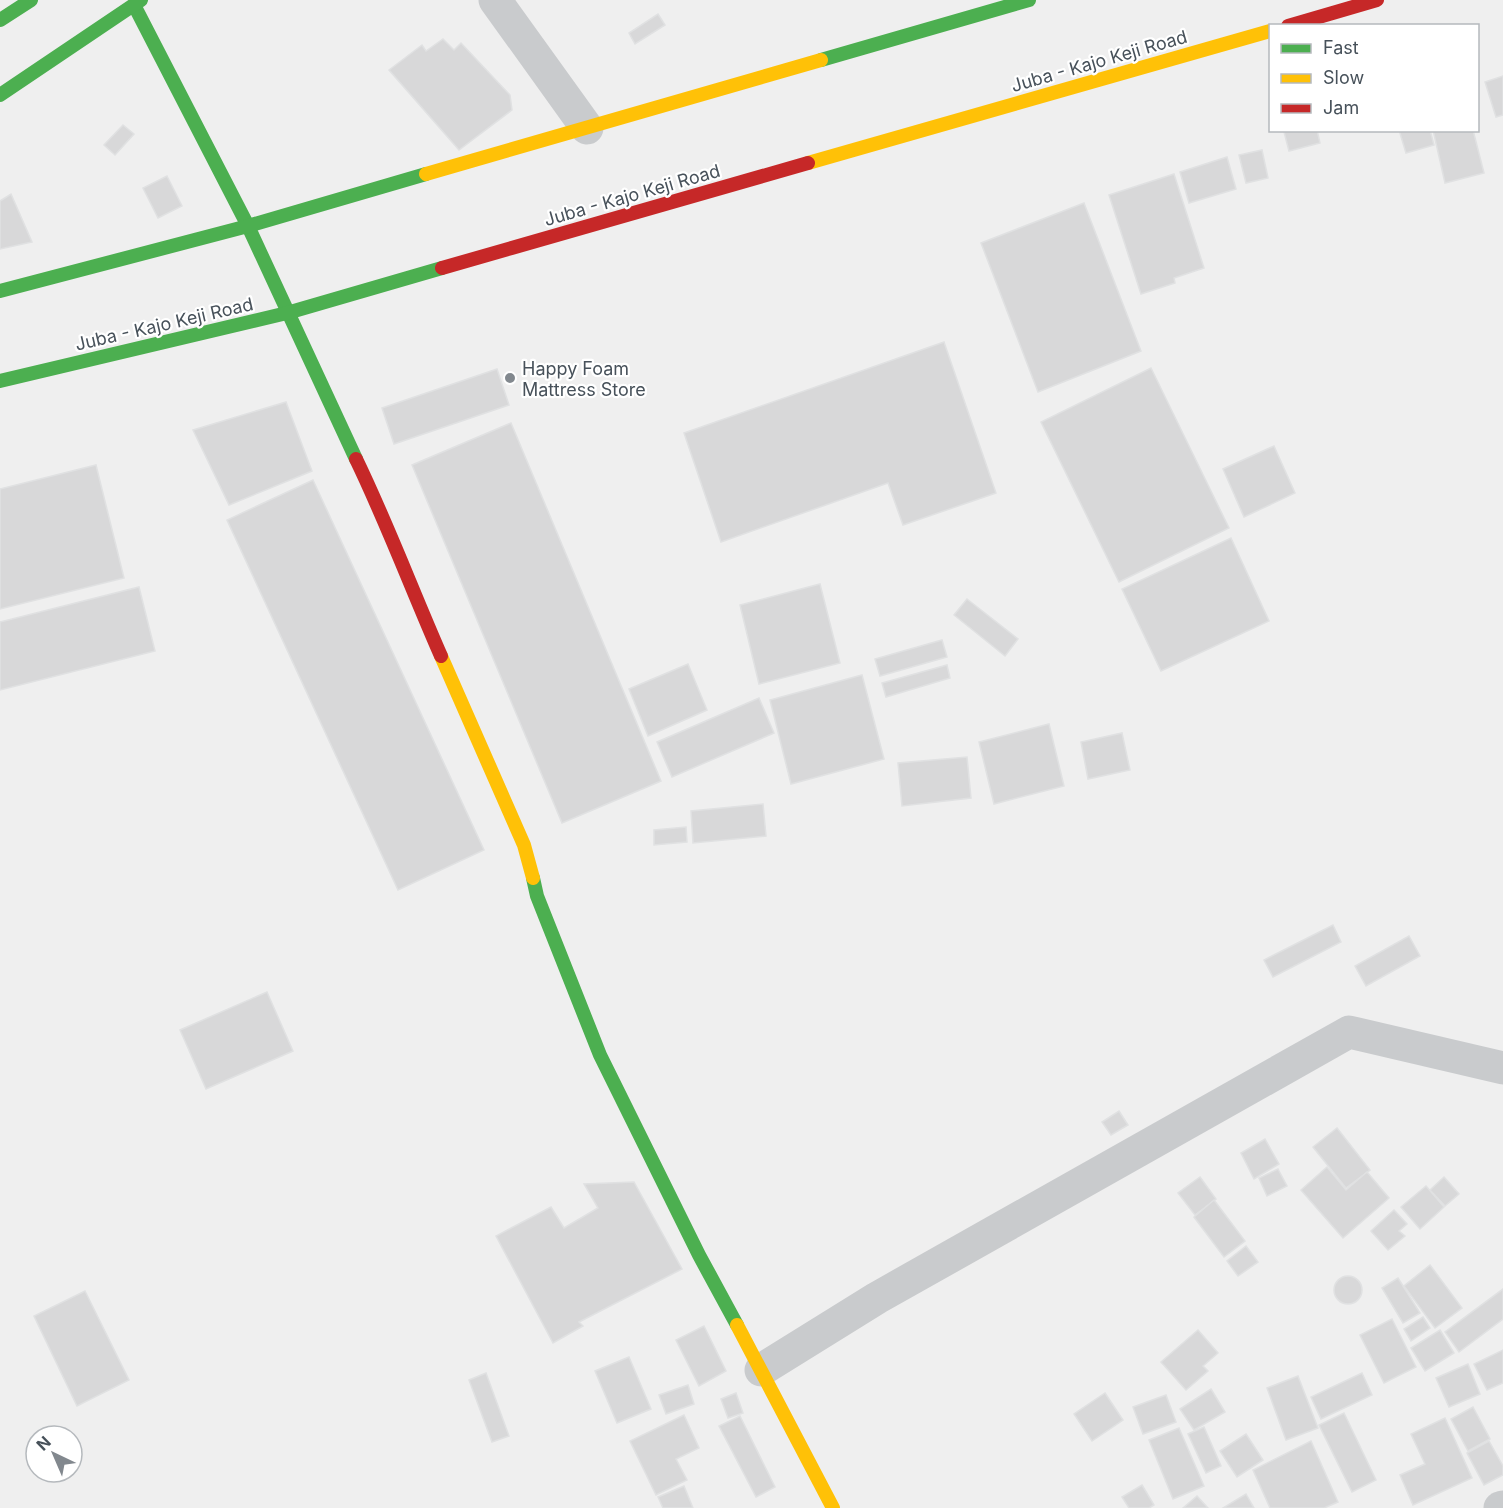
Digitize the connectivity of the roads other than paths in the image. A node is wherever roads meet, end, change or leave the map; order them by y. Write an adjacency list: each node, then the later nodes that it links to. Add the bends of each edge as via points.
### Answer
1 (31, 0): 6 (main road)
2 (495, 0): 10 (street)
3 (1029, 0): 10 (main road)
4 (1377, 0): 7 (main road)
5 (137, 3): 9 (main road); 11 (main road)
6 (0, 20)
7 (1295, 24)
8 (1269, 30): 13 (main road, Juba - Kajo Keji Road)
9 (0, 95)
10 (587, 128): 11 (main road)
11 (248, 226): 12 (main road); 13 (main road)
12 (0, 291)
13 (287, 313): 14 (main road, Juba - Kajo Keji Road); 16 (main road, via 377,503 524,845 537,896 600,1055)
14 (0, 381)
15 (1503, 1068): 16 (street, via 1349,1032 877,1298)
16 (761, 1370): 17 (main road)
17 (833, 1508)

